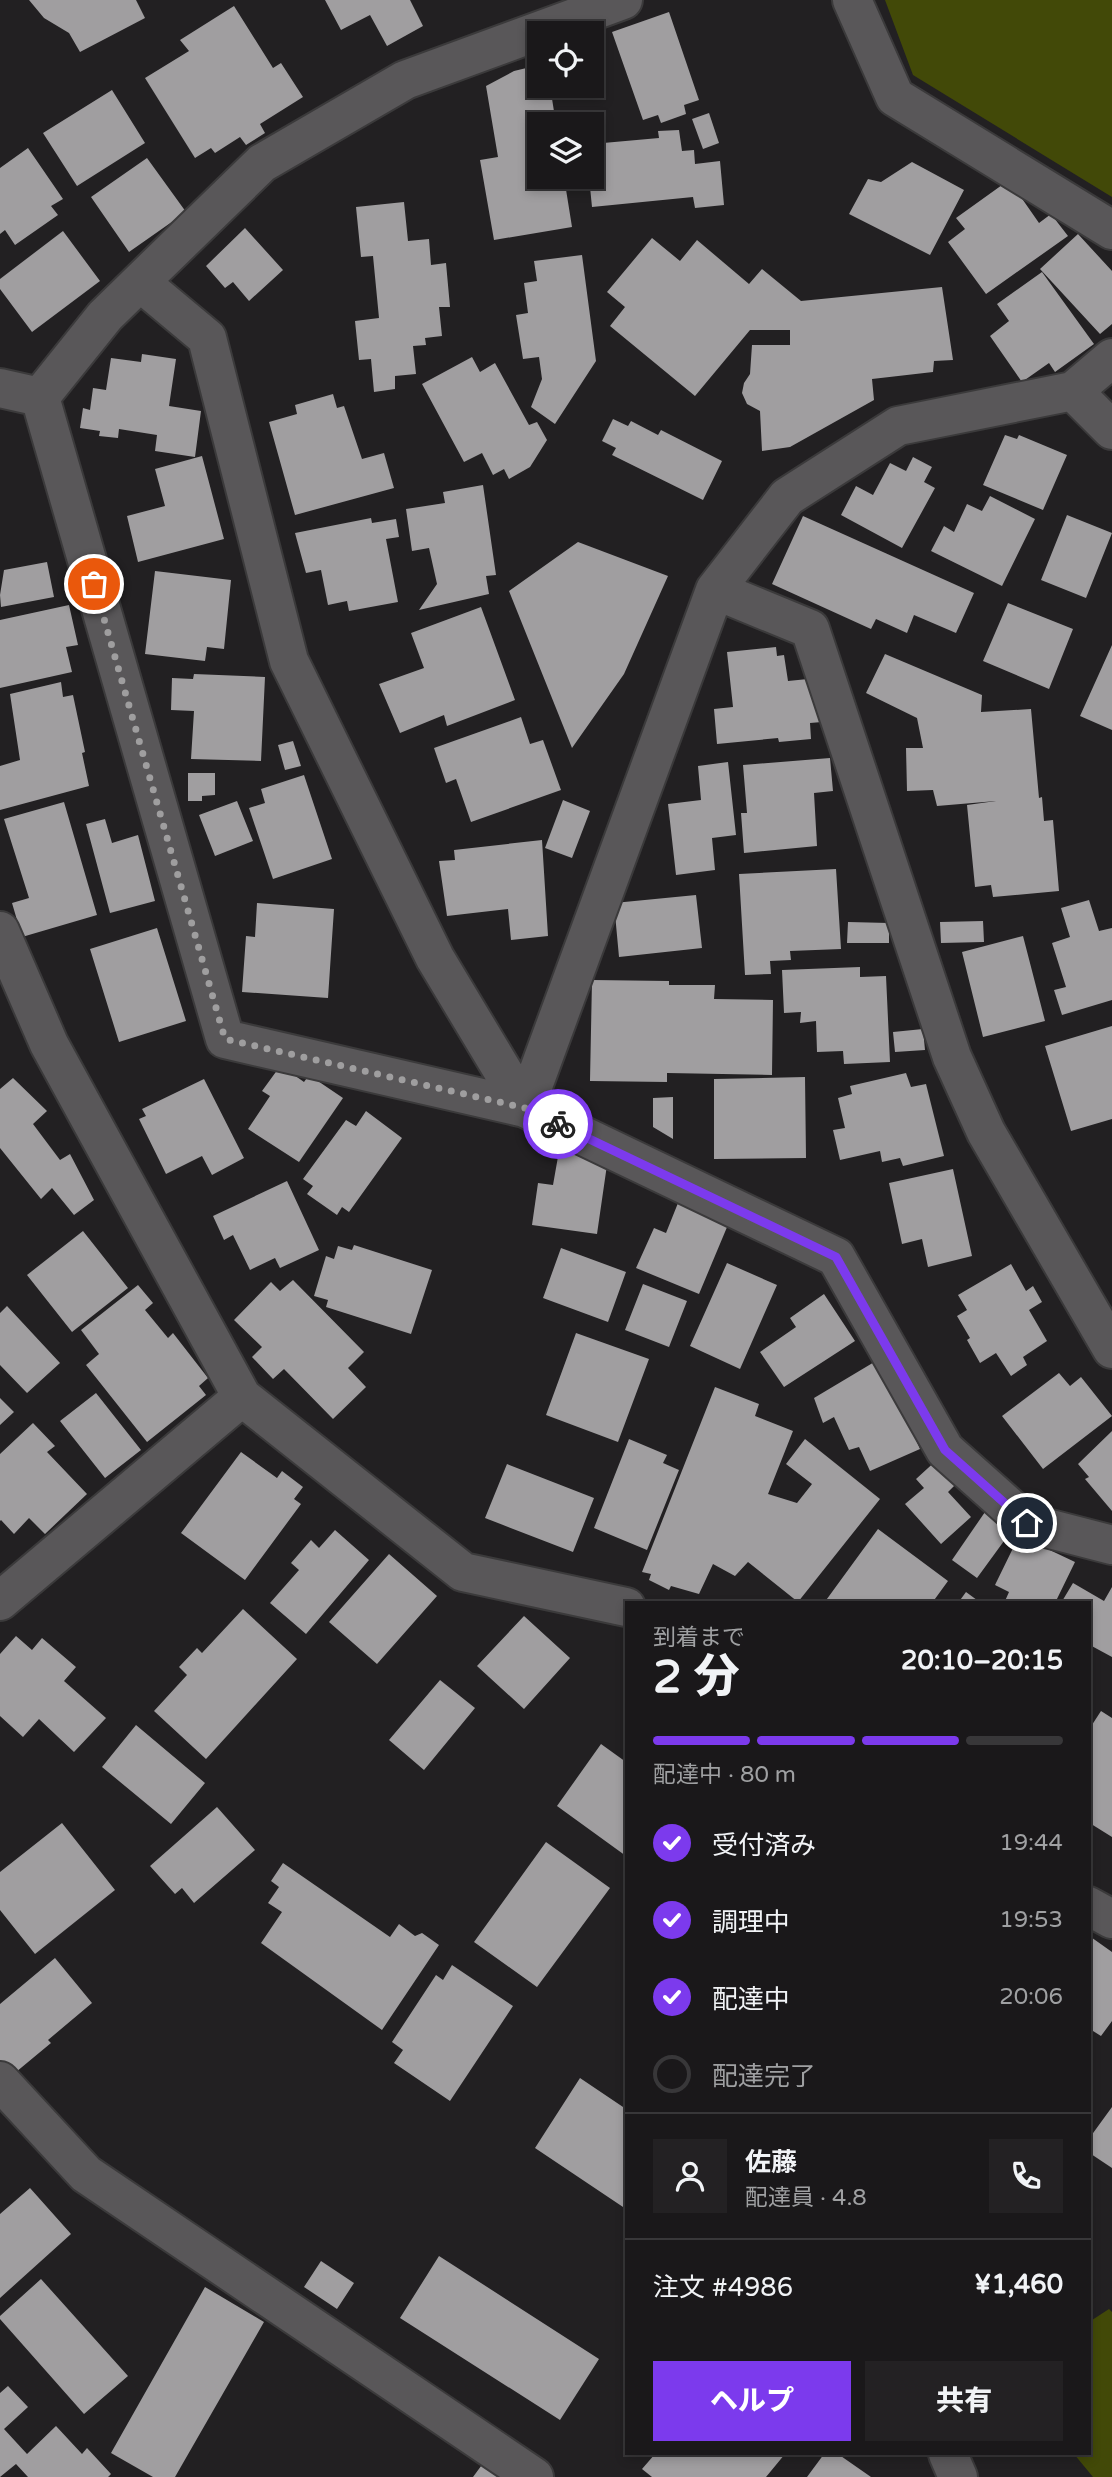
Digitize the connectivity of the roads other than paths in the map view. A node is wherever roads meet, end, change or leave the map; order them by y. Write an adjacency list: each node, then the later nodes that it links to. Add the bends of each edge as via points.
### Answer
1 (623, 0): 4 (street, via 405,80 309,135 262,163)
2 (852, 0): 3 (street, via 894,97)
3 (1112, 230)
4 (140, 282): 8 (street, via 105,316); 12 (street, via 207,338 289,662 435,958)
5 (1112, 358): 7 (street)
6 (0, 388): 8 (street)
7 (1073, 391): 9 (street); 10 (street, via 898,426 787,497)
8 (40, 397): 12 (street, via 225,1039)
9 (1112, 430)
10 (715, 590): 12 (street); 13 (street, via 810,629 952,1057 986,1132)
11 (0, 931): 14 (street, via 49,1044)
12 (525, 1108): 15 (street, via 836,1257 945,1450 1027,1523)
13 (1112, 1349)
14 (242, 1397): 16 (street); 17 (street, via 463,1572)
15 (1112, 1545)
16 (0, 1601)
17 (625, 1607)
18 (1091, 1908): 19 (street)
19 (1112, 1919)
20 (0, 2081): 22 (street, via 86,2174)
21 (948, 2455): 23 (street)
22 (534, 2477)
23 (958, 2477)

